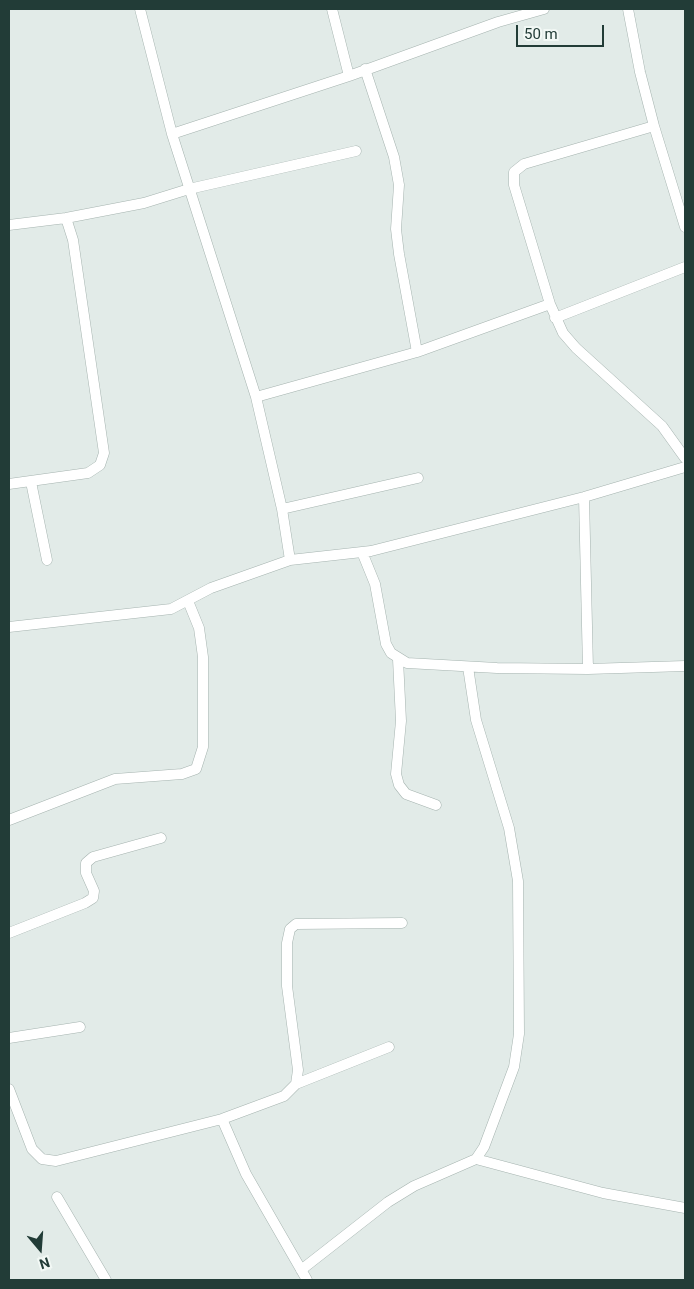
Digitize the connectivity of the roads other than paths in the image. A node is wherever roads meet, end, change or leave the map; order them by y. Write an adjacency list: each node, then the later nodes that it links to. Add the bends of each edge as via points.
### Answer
1 (140, 9): 9 (street)
2 (332, 9): 7 (street)
3 (544, 9): 5 (street)
4 (628, 9): 8 (street)
5 (520, 12): 6 (street)
6 (365, 69): 7 (street); 18 (street, via 394,157 398,185 396,228 399,254)
7 (348, 76): 9 (street)
8 (654, 126): 14 (street); 16 (street, via 524,164 514,172 514,185)
9 (172, 134): 11 (street)
10 (356, 151): 11 (street)
11 (189, 189): 12 (street, via 144,203); 19 (street)
12 (66, 218): 13 (street); 23 (street, via 73,240 104,454 100,465 88,473)
13 (9, 225)
14 (685, 227)
15 (685, 268): 17 (street)
16 (550, 304): 17 (street); 18 (street)
17 (555, 318): 20 (street, via 576,348 662,426)
18 (417, 352): 19 (street)
19 (256, 397): 26 (street)
20 (685, 458)
21 (685, 467): 25 (street)
22 (418, 478): 26 (street)
23 (31, 482): 24 (street); 28 (street)
24 (9, 484)
25 (584, 497): 27 (street); 35 (street)
26 (282, 509): 29 (street)
27 (362, 552): 29 (street); 32 (street, via 375,584 386,644)
28 (48, 560)
29 (290, 560): 30 (street, via 211,588)
30 (188, 601): 31 (street, via 160,611); 37 (street, via 199,628 203,657 203,747 196,769 182,774 115,779)
31 (9, 628)
32 (398, 659): 34 (street, via 414,665); 36 (street, via 400,721 396,774 406,794)
33 (685, 666): 35 (street)
34 (468, 667): 35 (street); 47 (street, via 476,720 509,828 518,881 518,1052 484,1147)
35 (588, 669)
36 (436, 805)
37 (9, 820)
38 (161, 838): 40 (street, via 93,857 86,863 86,873 94,890 93,898)
39 (402, 923): 44 (street, via 296,924 290,930 287,986 298,1070)
40 (9, 932)
41 (80, 1027): 42 (street)
42 (9, 1038)
43 (389, 1047): 44 (street)
44 (296, 1084): 46 (street, via 284,1096)
45 (9, 1088): 46 (street, via 32,1149 42,1159 56,1162)
46 (222, 1118): 50 (street, via 246,1174)
47 (476, 1159): 49 (street, via 603,1193); 50 (street, via 414,1186 388,1202)
48 (57, 1197): 51 (street)
49 (685, 1208)
50 (301, 1270): 52 (street)
51 (106, 1280)
52 (307, 1280)

